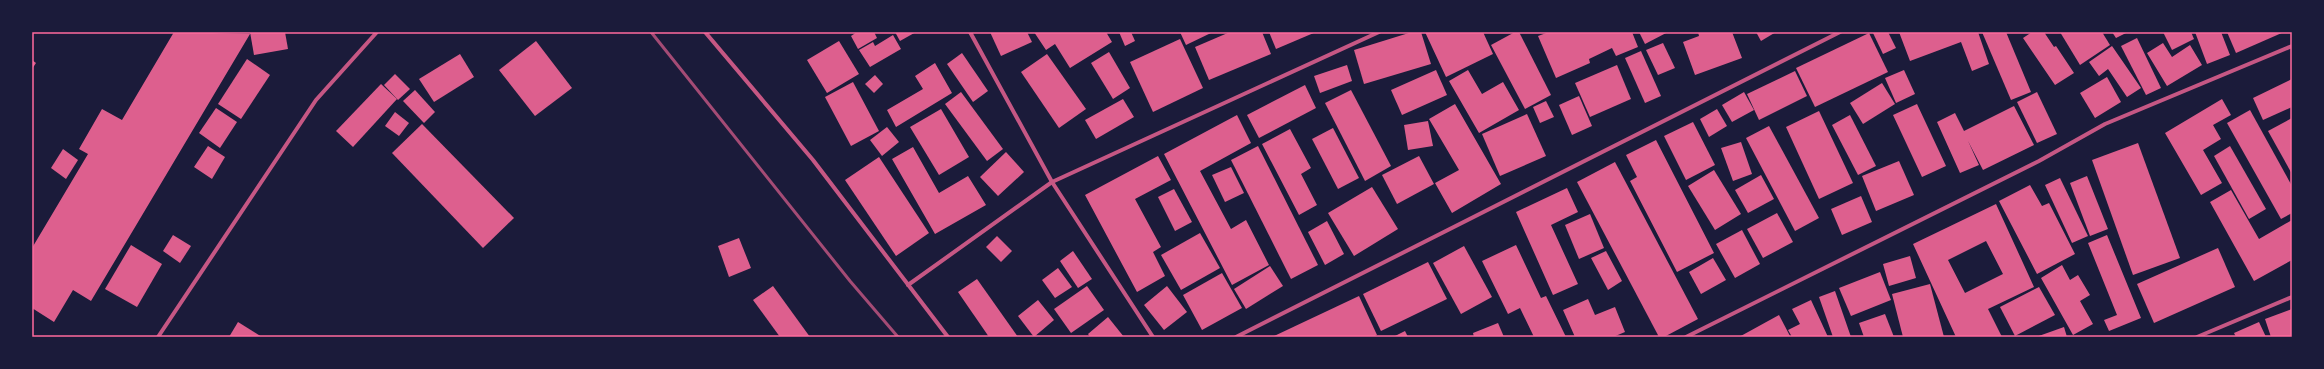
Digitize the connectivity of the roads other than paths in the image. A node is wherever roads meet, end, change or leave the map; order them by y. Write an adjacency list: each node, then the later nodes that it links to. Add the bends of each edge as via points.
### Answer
1 (377, 32): 10 (street, via 316,100)
2 (706, 32): 8 (street, via 813,160)
3 (970, 32): 7 (street)
4 (1379, 32): 7 (street)
5 (1840, 32): 13 (street)
6 (2292, 46): 14 (street, via 2105,124 2039,161)
7 (1052, 182): 8 (street); 12 (street)
8 (908, 285): 11 (street)
9 (2292, 297): 15 (street)
10 (158, 337)
11 (948, 337)
12 (1153, 337)
13 (1236, 337)
14 (1686, 337)
15 (2197, 337)

